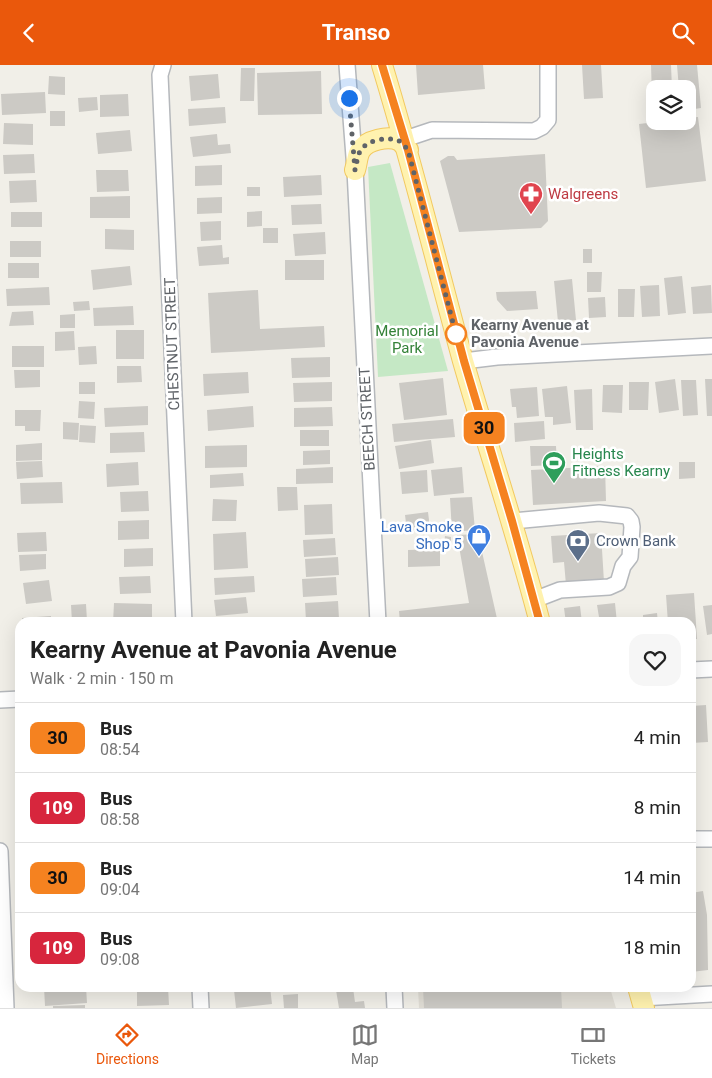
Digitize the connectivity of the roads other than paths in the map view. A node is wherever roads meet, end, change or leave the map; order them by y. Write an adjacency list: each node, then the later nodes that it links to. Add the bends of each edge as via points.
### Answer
1 (163, 65): 11 (street, CHESTNUT STREET, via 160,75)
2 (347, 65): 6 (street, BEECH STREET)
3 (382, 65): 5 (main road)
4 (548, 65): 5 (street, via 548,120 542,127 534,131 432,130)
5 (406, 145): 6 (main road, via 393,139 374,141 360,151); 8 (main road)
6 (355, 170): 12 (street, BEECH STREET)
7 (712, 346): 8 (street)
8 (464, 361): 9 (main road)
9 (512, 521): 10 (main road); 10 (street, via 599,513 627,516 631,521 630,557 623,566 618,583 609,587 560,590)
10 (534, 599): 13 (main road)
11 (184, 617)
12 (378, 617)
13 (538, 617)
14 (712, 669): 15 (street)
15 (696, 670)
16 (15, 699): 17 (street)
17 (0, 700)
18 (696, 839): 19 (street)
19 (712, 839)
20 (0, 851): 25 (street)
21 (200, 992): 26 (street)
22 (394, 992): 27 (street)
23 (712, 994): 24 (street)
24 (641, 998)
25 (6, 1008)
26 (200, 1008)
27 (395, 1008)

